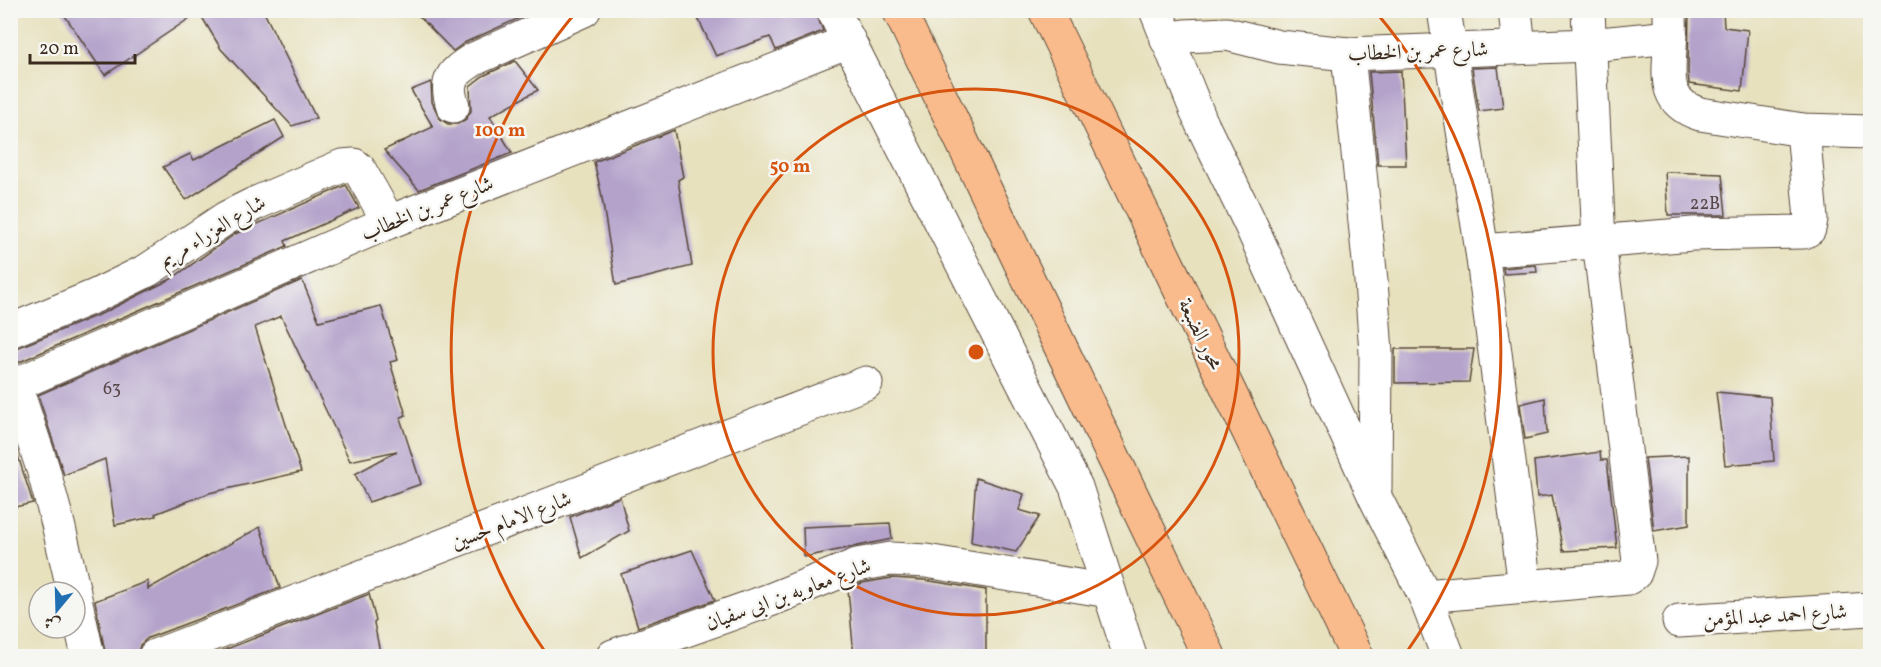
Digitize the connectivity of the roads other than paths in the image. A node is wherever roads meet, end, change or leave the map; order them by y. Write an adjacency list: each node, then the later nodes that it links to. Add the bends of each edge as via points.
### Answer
1 (584, 10): 15 (street, via 459,68 450,78 448,92)
2 (833, 10): 10 (street)
3 (899, 10): 36 (highway)
4 (1045, 10): 37 (highway, محور الضبعة)
5 (1444, 10): 13 (street)
6 (1515, 10): 12 (street)
7 (1588, 10): 11 (street)
8 (1670, 24): 11 (street, شارع عمر بن الخطاب); 16 (street, via 1670,89 1687,110)
9 (1161, 25): 14 (street, شارع عمر بن الخطاب, via 1184,36 1227,34 1279,47); 24 (street, via 1201,122)
10 (849, 41): 18 (street, شارع عمر بن الخطاب); 27 (street, via 1076,487)
11 (1590, 45): 12 (street, شارع عمر بن الخطاب); 19 (street)
12 (1519, 47): 13 (street, شارع عمر بن الخطاب)
13 (1451, 51): 14 (street, شارع عمر بن الخطاب); 20 (street)
14 (1348, 54): 24 (street, via 1376,353)
15 (453, 106)
16 (1803, 130): 17 (street); 19 (street, via 1811,219 1804,232 1693,234)
17 (1870, 132)
18 (388, 222): 21 (street, شارع العزراء مريم, via 359,169 354,165 342,166 226,218 148,270); 23 (street, شارع عمر بن الخطاب)
19 (1599, 242): 20 (street); 26 (street, via 1638,568 1628,578)
20 (1482, 251): 26 (street)
21 (10, 331)
22 (866, 383): 33 (street, شارع الامام حسين)
23 (13, 386): 25 (street, via 43,469)
24 (1375, 497): 28 (street)
25 (71, 580)
26 (1524, 587): 28 (street)
27 (1109, 591): 34 (street, شارع معاويه بن ابى سفيان, via 926,561 891,559 857,565); 35 (street)
28 (1425, 596): 38 (street)
29 (1870, 609): 30 (street, شارع احمد عبد المؤمن)
30 (1679, 621)
31 (84, 640): 32 (street)
32 (88, 657)
33 (155, 657)
34 (613, 657)
35 (1130, 657)
36 (1209, 657)
37 (1357, 657)
38 (1448, 657)

